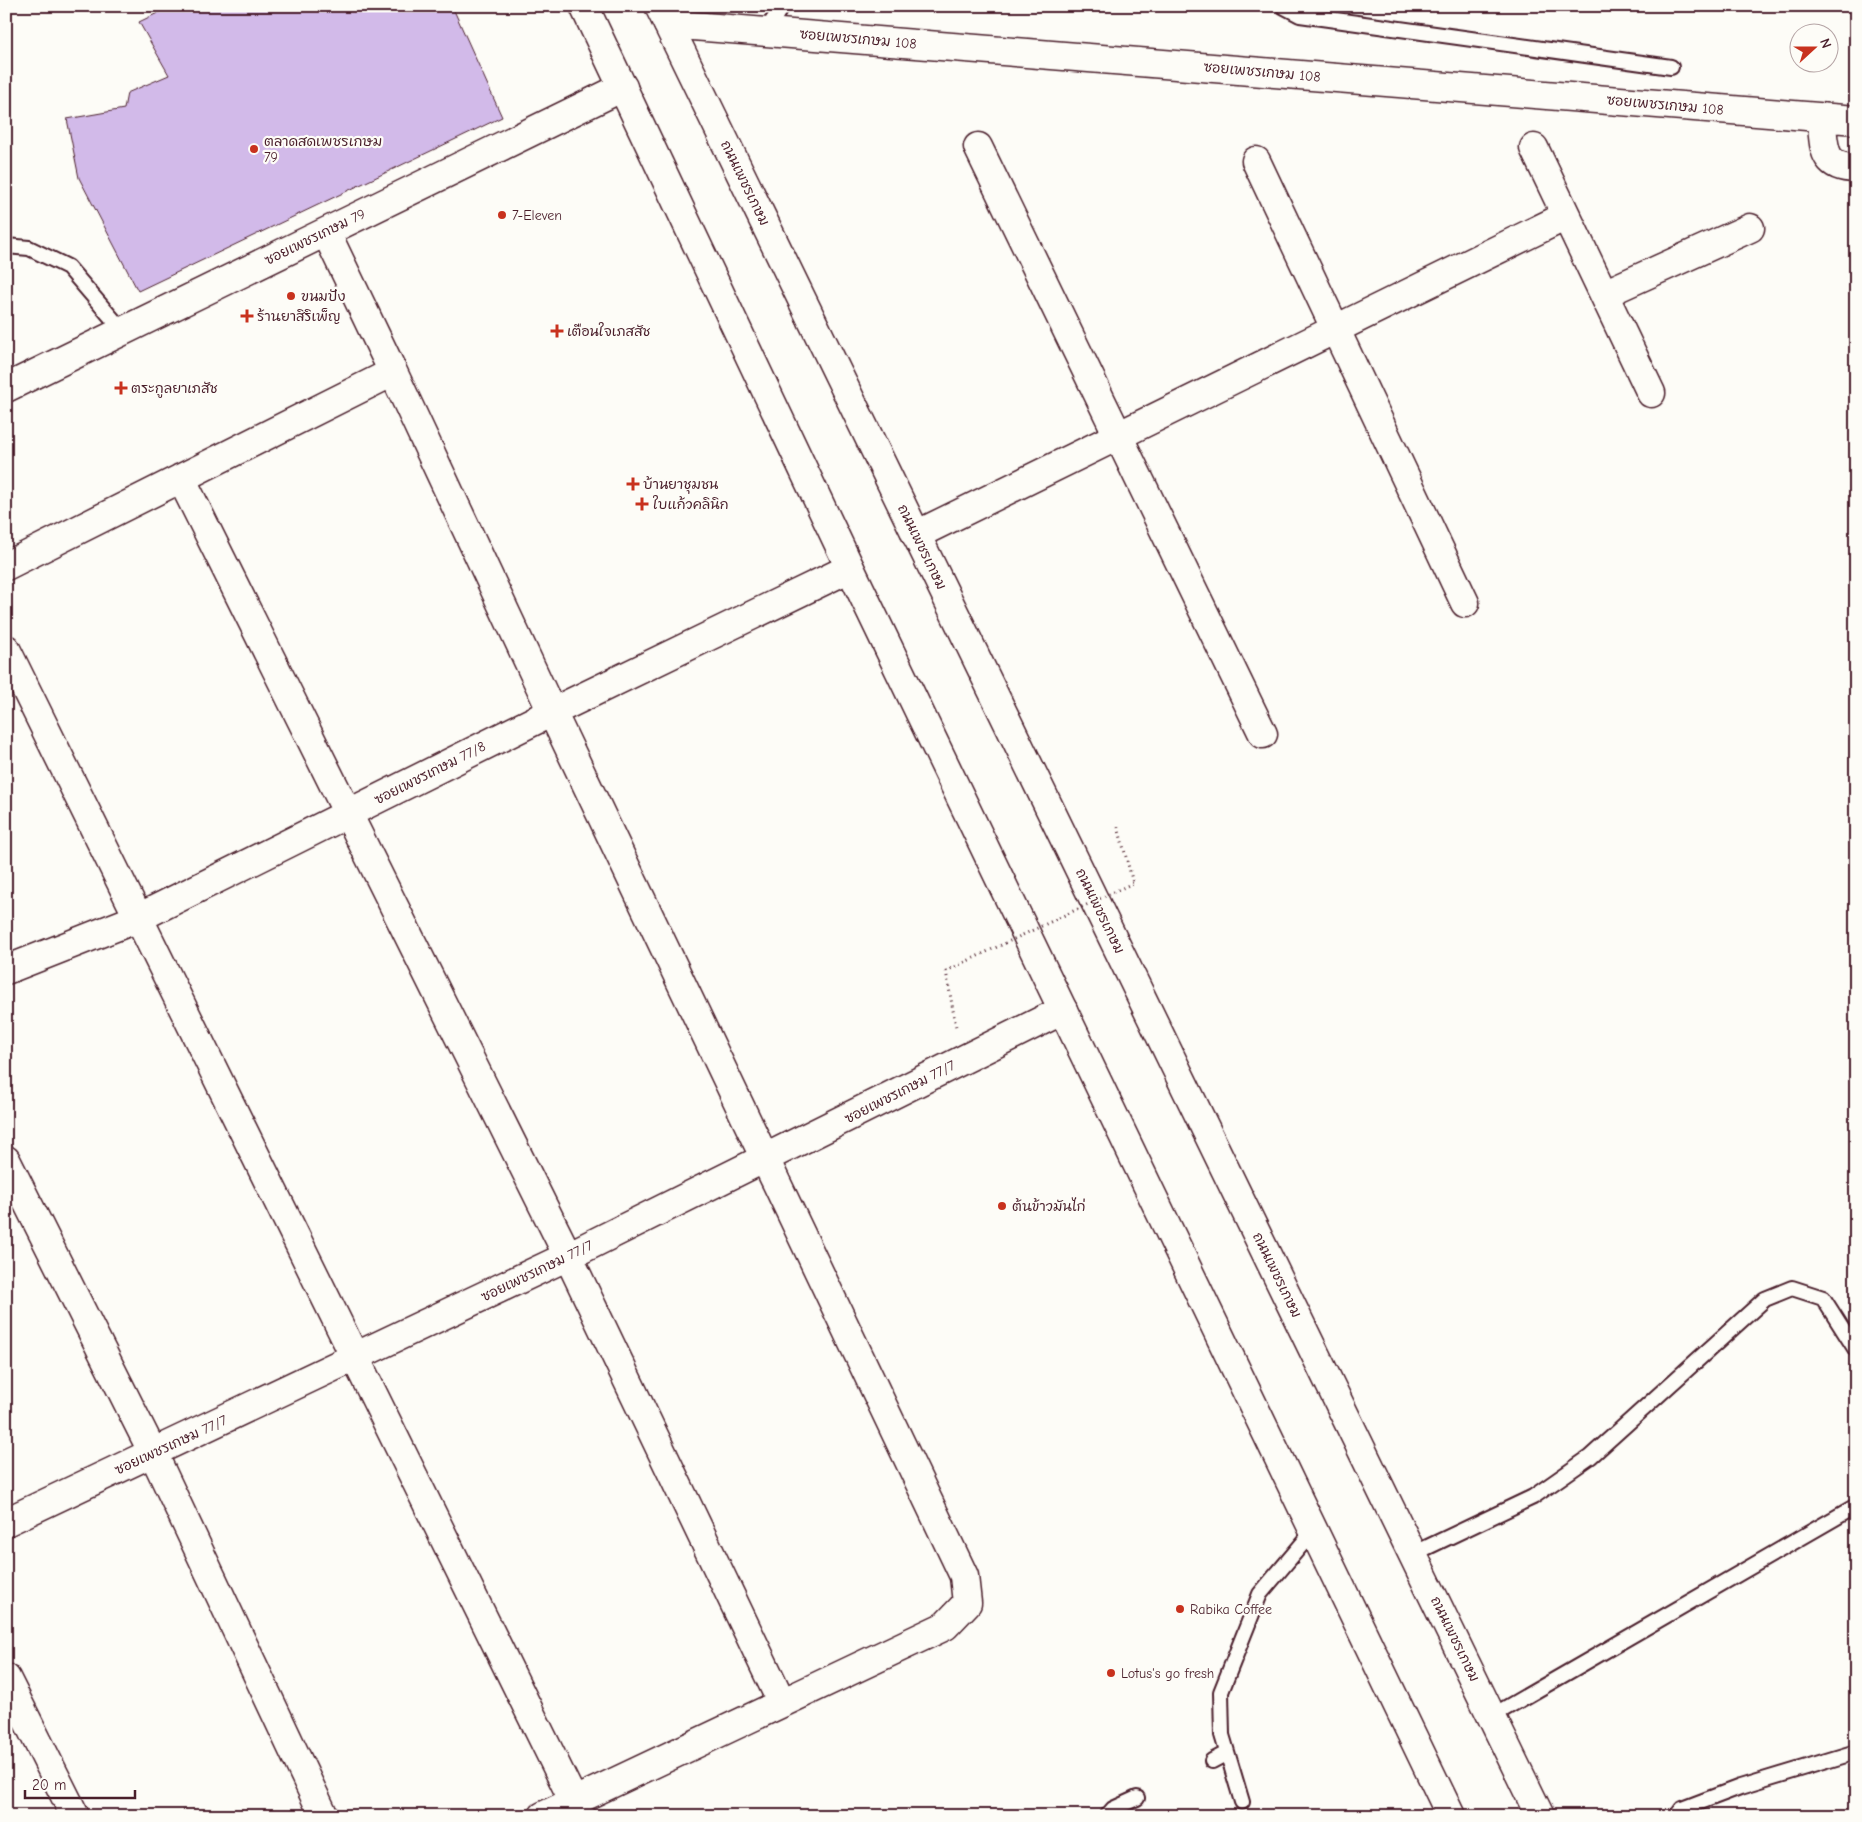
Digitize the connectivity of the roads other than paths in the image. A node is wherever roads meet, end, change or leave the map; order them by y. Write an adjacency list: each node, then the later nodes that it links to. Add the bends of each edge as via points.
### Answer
1 (584, 6): 7 (street)
2 (782, 6): 5 (lane)
3 (1283, 6): 6 (lane, via 1300,15)
4 (663, 15): 5 (street, ซอยเพชรเกษม 108); 26 (street, ถนนเพชรเกษม)
5 (766, 31): 8 (street, ซอยเพชรเกษม 108)
6 (1671, 67)
7 (624, 87): 16 (street, ซอยเพชรเกษม 79); 28 (street)
8 (1822, 118): 9 (street, ซอยเพชรเกษม 108); 13 (street, via 1827,158 1835,165)
9 (1856, 120)
10 (978, 147): 24 (street)
11 (1534, 148): 14 (street)
12 (1256, 161): 19 (street)
13 (1856, 168)
14 (1566, 216): 18 (street); 19 (street)
15 (1750, 228): 18 (street)
16 (326, 232): 20 (street, ซอยเพชรเกษม 79); 21 (street)
17 (6, 246): 20 (lane, via 29,248 68,267)
18 (1604, 294): 23 (street)
19 (1335, 328): 24 (street); 29 (street)
20 (122, 330): 22 (street, ซอยเพชรเกษม 79)
21 (393, 372): 25 (street); 31 (street)
22 (6, 388)
23 (1651, 393)
24 (1118, 435): 26 (street); 32 (street)
25 (181, 478): 27 (street); 33 (street)
26 (916, 535): 46 (street, ถนนเพชรเกษม)
27 (6, 566)
28 (850, 568): 31 (street, ซอยเพชรเกษม 77/8); 36 (street)
29 (1465, 604)
30 (6, 649): 34 (street)
31 (552, 712): 33 (street, ซอยเพชรเกษม 77/8); 37 (street)
32 (1263, 734)
33 (348, 814): 34 (street, ซอยเพชรเกษม 77/8); 39 (street)
34 (138, 918): 35 (street, ซอยเพชรเกษม 77/8); 41 (street)
35 (6, 970)
36 (1063, 1010): 37 (street, ซอยเพชรเกษม 77/7); 45 (street)
37 (767, 1158): 39 (street, ซอยเพชรเกษม 77/7); 48 (street, via 964,1576 967,1603 945,1626)
38 (6, 1160): 42 (street)
39 (568, 1256): 41 (street, ซอยเพชรเกษม 77/7); 48 (street)
40 (1856, 1350): 46 (lane, via 1824,1298 1792,1288 1765,1299 1590,1457 1533,1497)
41 (357, 1358): 42 (street, ซอยเพชรเกษม 77/7); 55 (street)
42 (153, 1453): 44 (street, ซอยเพชรเกษม 77/7); 57 (street)
43 (1856, 1506): 49 (lane)
44 (6, 1522)
45 (1314, 1530): 50 (lane, via 1260,1594 1221,1692 1222,1735); 60 (street)
46 (1413, 1554): 49 (street, ถนนเพชรเกษม)
47 (6, 1678): 56 (street)
48 (782, 1703): 55 (street)
49 (1492, 1716): 61 (street, ถนนเพชรเกษม)
50 (1227, 1752): 52 (lane); 54 (lane)
51 (1856, 1752): 62 (lane, via 1740,1787 1682,1809)
52 (1212, 1761)
53 (1138, 1798): 59 (lane)
54 (1242, 1802)
55 (578, 1808): 58 (street)
56 (75, 1816)
57 (324, 1816)
58 (543, 1816)
59 (1106, 1816)
60 (1451, 1816)
61 (1540, 1816)
62 (1677, 1816)

